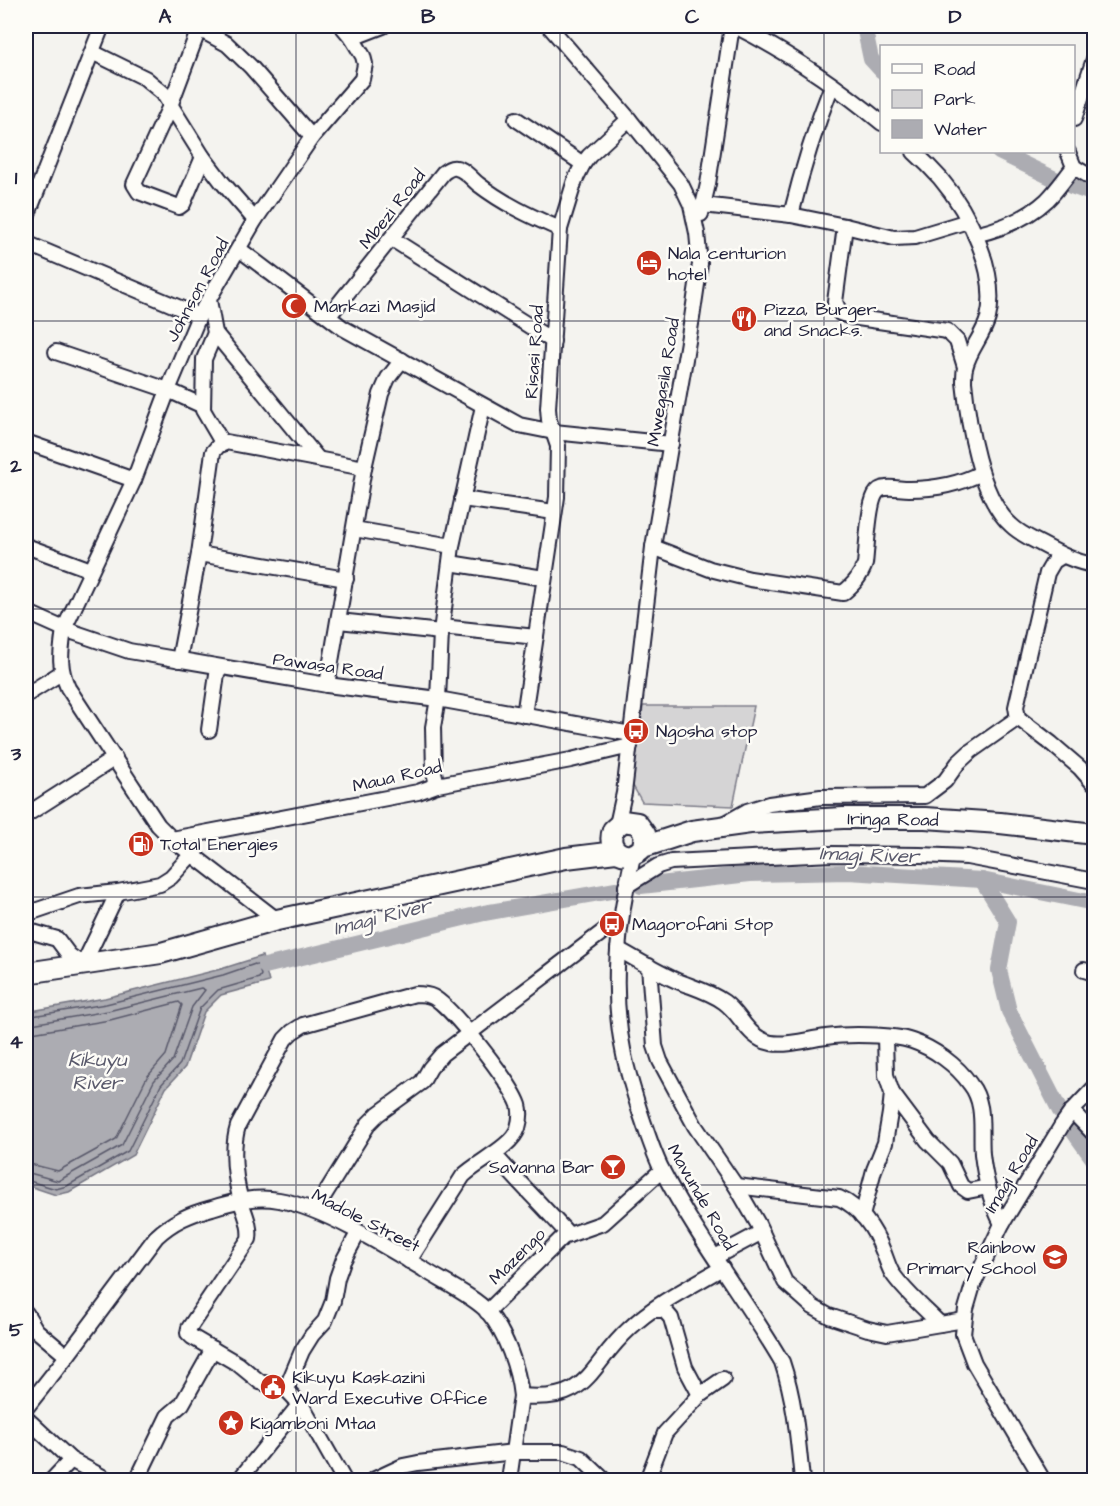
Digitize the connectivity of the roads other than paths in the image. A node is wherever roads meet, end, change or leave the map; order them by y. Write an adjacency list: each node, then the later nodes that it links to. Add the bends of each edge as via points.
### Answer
1 (102, 26): 8 (street)
2 (342, 26): 7 (street, Johnson Road)
3 (382, 26): 7 (street)
4 (549, 26): 14 (street, Mwegasila Road)
5 (733, 26): 10 (street, via 776,46); 23 (street)
6 (199, 27): 11 (street); 16 (street, via 227,44 251,67)
7 (352, 38): 16 (street, Johnson Road, via 365,64 362,79)
8 (92, 52): 11 (street, via 145,78 163,93); 25 (street)
9 (1095, 59): 12 (street)
10 (832, 85): 15 (street); 24 (street, via 803,163)
11 (170, 106): 19 (street); 19 (street, via 135,188 179,207)
12 (1075, 116)
13 (516, 119): 20 (street)
14 (629, 119): 20 (street, Risasi Road); 30 (street, Mwegasila Road, via 681,184)
15 (880, 121)
16 (312, 137): 26 (street, Johnson Road)
17 (915, 153): 27 (street, via 940,178)
18 (1068, 153): 21 (street)
19 (203, 157): 26 (street)
20 (583, 165): 29 (street, Risasi Road)
21 (1074, 167): 22 (street); 31 (street, via 1047,200 1029,213)
22 (1095, 179)
23 (703, 205): 24 (street); 30 (street)
24 (790, 215): 28 (street)
25 (26, 219)
26 (255, 220): 34 (street, Johnson Road)
27 (968, 221): 28 (street, via 904,239); 31 (street)
28 (845, 225): 42 (street, via 835,302 840,313 947,331 957,341)
29 (560, 229): 32 (street, Mbezi Road, via 512,208 455,168 443,173); 39 (street, Risasi Road)
30 (697, 233): 49 (street, Mwegasila Road, via 699,264)
31 (975, 235): 42 (street, via 987,267 991,302 984,331)
32 (392, 239): 37 (street, Mbezi Road); 39 (street)
33 (26, 243): 36 (street)
34 (239, 249): 35 (street, Johnson Road); 37 (street)
35 (209, 300): 36 (street, Johnson Road); 38 (street)
36 (200, 316): 43 (street, Johnson Road)
37 (329, 316): 41 (street, via 343,328)
38 (214, 333): 44 (street, via 204,358); 50 (street)
39 (553, 341): 46 (street, Risasi Road, via 548,408)
40 (56, 352): 43 (street)
41 (402, 360): 45 (street); 51 (street, via 381,394)
42 (965, 367): 52 (street, via 965,396)
43 (168, 390): 44 (street); 53 (street, Johnson Road)
44 (203, 406): 48 (street)
45 (483, 406): 46 (street, via 525,427); 54 (street)
46 (554, 432): 49 (street); 55 (street, Risasi Road, via 559,459)
47 (26, 442): 53 (street)
48 (223, 444): 50 (street); 60 (street, via 213,452)
49 (671, 444): 59 (street, Mwegasila Road)
50 (318, 459): 51 (street)
51 (364, 468): 56 (street)
52 (981, 473): 59 (street, via 968,480 928,488 880,489 871,506 865,564 856,583 843,593 750,579 710,569); 61 (street, via 1000,513 1011,525)
53 (134, 480): 64 (street, Johnson Road)
54 (462, 499): 55 (street); 58 (street)
55 (554, 512): 65 (street, Risasi Road)
56 (354, 529): 58 (street); 66 (street)
57 (26, 546): 64 (street)
58 (452, 546): 62 (street)
59 (653, 547): 81 (street, Mwegasila Road)
60 (199, 554): 66 (street); 72 (street)
61 (1062, 555): 63 (street); 79 (street, via 1050,567 1046,579 1016,707)
62 (450, 562): 65 (street); 70 (street)
63 (1095, 565)
64 (91, 570): 69 (street, Johnson Road)
65 (544, 578): 71 (street, Risasi Road)
66 (346, 579): 68 (street)
67 (26, 612): 69 (street, Pawasa Road)
68 (339, 621): 70 (street); 75 (street)
69 (64, 629): 72 (street, Pawasa Road, via 129,651); 74 (street)
70 (442, 629): 71 (street); 77 (street)
71 (536, 637): 78 (street, Risasi Road)
72 (179, 660): 73 (street, Pawasa Road)
73 (218, 667): 75 (street, Pawasa Road); 80 (street)
74 (61, 673): 76 (street); 82 (street)
75 (327, 685): 77 (street, Pawasa Road)
76 (26, 695)
77 (438, 699): 78 (street, Pawasa Road); 84 (street, via 433,727)
78 (524, 715): 81 (street, Pawasa Road)
79 (1018, 718): 83 (street); 86 (street, via 971,751 945,781 925,796 800,799 747,811)
80 (209, 730)
81 (630, 740): 84 (street, Maua Road, via 572,759); 89 (street, Mwegasila Road, via 624,793)
82 (115, 758): 85 (street); 88 (street, via 158,825)
83 (1095, 784)
84 (437, 785): 88 (street, Maua Road, via 418,792)
85 (26, 815)
86 (717, 827): 87 (highway, Iringa Road, via 843,818 925,818); 89 (highway, Iringa Road)
87 (1094, 832)
88 (172, 839): 90 (street)
89 (628, 839): 92 (street, Mavunde Road); 96 (highway, Iringa Road, via 566,858)
90 (192, 854): 93 (street, via 166,881); 96 (street)
91 (1095, 881): 92 (street, via 967,857 832,854 671,862)
92 (626, 886): 95 (street, Mavunde Road)
93 (118, 892): 94 (street, via 68,898); 99 (street)
94 (26, 914)
95 (621, 918): 98 (street, Mavunde Road); 102 (street)
96 (276, 920): 99 (highway, Iringa Road, via 161,953)
97 (26, 930): 99 (street, via 57,939)
98 (618, 949): 100 (street); 109 (street, Mavunde Road, via 615,986 624,1056)
99 (83, 965): 101 (highway, Iringa Road)
100 (649, 966): 103 (street, via 727,1004 760,1040 782,1044 827,1036); 110 (street, via 655,1046 660,1061 695,1126)
101 (26, 974)
102 (470, 1034): 108 (street, via 512,1089 520,1107 517,1131); 112 (street, via 440,1002 415,994 303,1025 292,1032 234,1139); 113 (street, via 442,1054 422,1082 369,1123)
103 (885, 1037): 105 (street, via 886,1075); 111 (street, via 910,1040 925,1047 959,1070 971,1084 979,1099)
104 (1095, 1088): 106 (street, Imagi Road)
105 (892, 1093): 111 (street, via 928,1141 951,1163 961,1186 968,1191); 114 (street, via 885,1143)
106 (1072, 1111): 107 (street); 115 (street, Imagi Road)
107 (1095, 1134)
108 (494, 1154): 118 (street); 119 (street, via 463,1176)
109 (662, 1170): 118 (street, Mazengo, via 603,1223); 120 (street, Mavunde Road)
110 (736, 1186): 114 (street, via 838,1198); 116 (street)
111 (987, 1187): 115 (street)
112 (241, 1199): 113 (street, Madole Street, via 279,1200); 126 (street, via 249,1239 188,1333); 127 (street, Madole Street, via 178,1219 165,1228)
113 (315, 1210): 117 (street, Madole Street)
114 (862, 1216): 125 (street, via 883,1249 890,1271)
115 (1002, 1224): 124 (street, Imagi Road, via 973,1285)
116 (762, 1232): 120 (street); 125 (street, via 785,1282 829,1316 887,1333)
117 (358, 1233): 119 (street, Madole Street); 129 (street, via 343,1261 325,1320 302,1351)
118 (569, 1234): 122 (street, Mazengo)
119 (409, 1261): 122 (street, Madole Street)
120 (719, 1262): 121 (street); 147 (street, Mavunde Road, via 782,1362 790,1386)
121 (652, 1310): 130 (street, via 664,1310 671,1318 685,1367); 131 (street, via 630,1328 580,1386 543,1398)
122 (487, 1311): 131 (street, Madole Street, via 513,1360)
123 (26, 1313): 127 (street, via 36,1330)
124 (964, 1320): 125 (street); 137 (street, Imagi Road, via 963,1334 974,1363)
125 (940, 1324)
126 (213, 1349): 129 (street, via 260,1382); 140 (street, via 182,1404 168,1416)
127 (68, 1356): 133 (street, Madole Street)
128 (723, 1379): 130 (street)
129 (286, 1389): 132 (street)
130 (700, 1395): 146 (street, via 665,1432)
131 (521, 1396): 135 (street, Madole Street)
132 (300, 1404): 141 (street); 142 (street)
133 (26, 1408)
134 (26, 1419): 136 (street)
135 (514, 1452): 143 (street, via 418,1463); 144 (street, Madole Street); 145 (street, via 563,1452 581,1458)
136 (71, 1460): 138 (street); 139 (street)
137 (1039, 1479)
138 (52, 1480)
139 (108, 1480)
140 (137, 1480)
141 (239, 1480)
142 (344, 1480)
143 (373, 1480)
144 (509, 1480)
145 (604, 1480)
146 (647, 1480)
147 (802, 1480)

